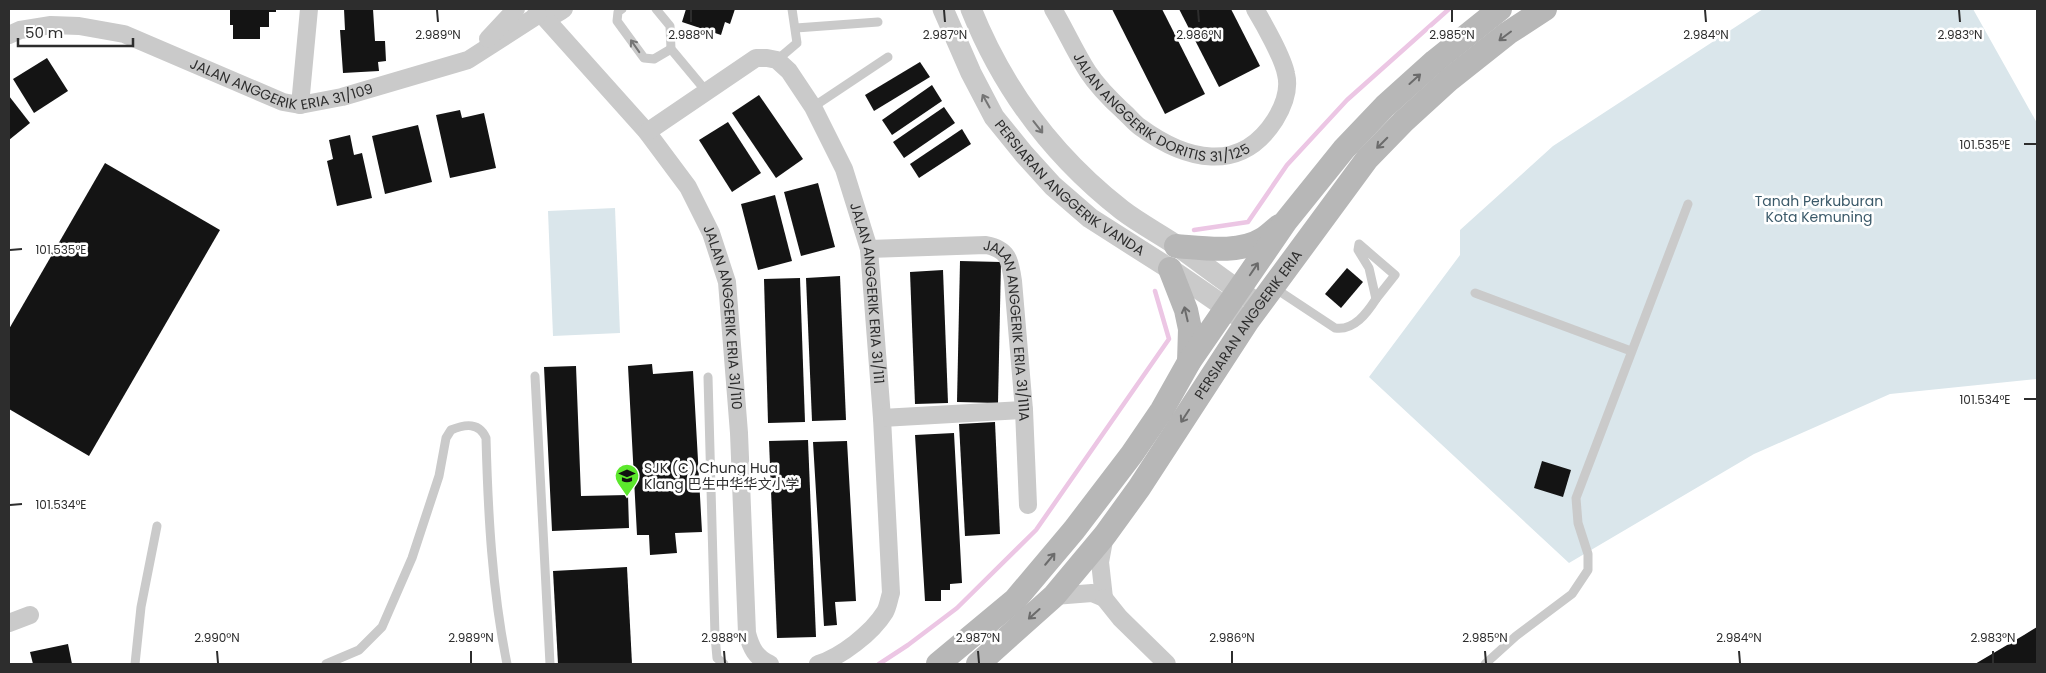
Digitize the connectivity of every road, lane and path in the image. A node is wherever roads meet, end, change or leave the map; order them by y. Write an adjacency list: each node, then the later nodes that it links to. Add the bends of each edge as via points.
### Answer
1 (309, 9): 22 (street)
2 (516, 9): 19 (street)
3 (564, 9): 13 (street, JALAN ANGGERIK ERIA 31/109, via 552,16)
4 (622, 9): 17 (lane, one-way to 4, via 654,59 644,58 617,21 618,12)
5 (656, 9): 17 (lane, via 670,26)
6 (792, 9): 15 (lane)
7 (943, 9): 29 (street, PERSIARAN ANGGERIK VANDA, one-way to 7, via 1090,218 1053,186 1024,154 994,116)
8 (971, 9): 27 (street, PERSIARAN ANGGERIK VANDA, one-way to 27, via 1012,92 1057,150 1123,210)
9 (1053, 9): 10 (street, JALAN ANGGERIK DORITIS 31/125, via 1088,71 1106,95 1138,126 1173,146 1210,157 1231,156 1256,143 1281,111 1287,90 1286,74)
10 (1255, 9)
11 (1500, 9): 26 (main road, PERSIARAN ANGGERIK ERIA, one-way to 11, via 1385,106 1434,61)
12 (1545, 9): 33 (main road, PERSIARAN ANGGERIK ERIA, one-way to 33, via 1508,33 1450,79 1367,159)
13 (538, 13): 19 (street, JALAN ANGGERIK ERIA 31/109); 24 (street, JALAN ANGGERIK ERIA 31/110)
14 (878, 22): 15 (lane)
15 (796, 28): 20 (lane, via 797,43)
16 (9, 35): 22 (street, JALAN ANGGERIK ERIA 31/109, via 51,25 124,34 283,102)
17 (671, 49): 21 (lane)
18 (888, 57): 23 (lane)
19 (468, 60): 22 (street, JALAN ANGGERIK ERIA 31/109, via 342,97)
20 (777, 60): 21 (street, via 756,58); 23 (street, JALAN ANGGERIK ERIA 31/111, via 789,71)
21 (706, 91): 24 (street)
22 (300, 105)
23 (813, 107): 28 (street, JALAN ANGGERIK ERIA 31/111, via 844,169)
24 (647, 132): 52 (street, JALAN ANGGERIK ERIA 31/110, via 688,187 711,233 727,282 739,433 747,634 751,649)
25 (1688, 204): 34 (lane)
26 (1286, 221): 27 (main road, via 1262,240 1243,246); 32 (main road, PERSIARAN ANGGERIK ERIA, one-way to 26)
27 (1176, 246): 32 (street, PERSIARAN ANGGERIK VANDA)
28 (869, 249): 38 (street, JALAN ANGGERIK ERIA 31/111A, via 986,245 1005,253 1010,264); 39 (street, JALAN ANGGERIK ERIA 31/111)
29 (1170, 269): 32 (street, PERSIARAN ANGGERIK VANDA); 35 (main road, one-way to 29, via 1186,310)
30 (1475, 293): 34 (lane)
31 (1376, 299): 31 (lane, via 1369,268 1358,250 1359,244 1395,275); 33 (lane, via 1353,326 1344,330)
32 (1233, 300): 33 (street, PERSIARAN ANGGERIK VANDA); 35 (main road, PERSIARAN ANGGERIK ERIA)
33 (1260, 305): 42 (main road, PERSIARAN ANGGERIK ERIA, one-way to 42)
34 (1631, 351): 57 (lane, via 1576,498 1578,522 1588,554 1588,570 1572,594 1516,636)
35 (1189, 362): 54 (main road, PERSIARAN ANGGERIK ERIA, one-way to 35, via 1015,600 1074,530 1132,454)
36 (535, 376): 51 (lane)
37 (708, 377): 47 (lane)
38 (1024, 410): 39 (street); 40 (street, JALAN ANGGERIK ERIA 31/111A)
39 (882, 418): 53 (street, JALAN ANGGERIK ERIA 31/111, via 891,593 886,611 875,624 843,652)
40 (1028, 505)
41 (157, 526): 48 (lane, via 140,607)
42 (1105, 535): 43 (main road, PERSIARAN ANGGERIK ERIA); 44 (street, via 1100,562)
43 (1054, 596): 44 (street, via 1092,594); 55 (main road, PERSIARAN ANGGERIK ERIA, one-way to 55)
44 (1104, 598): 56 (street)
45 (30, 615): 46 (street)
46 (9, 623)
47 (717, 662)
48 (135, 664)
49 (326, 664): 50 (lane, via 359,650 382,627 412,558 438,476 446,438 451,430 465,426 476,426 486,438 488,512)
50 (506, 664)
51 (550, 664)
52 (770, 664)
53 (818, 664)
54 (938, 664)
55 (978, 664)
56 (1167, 664)
57 (1486, 664)

